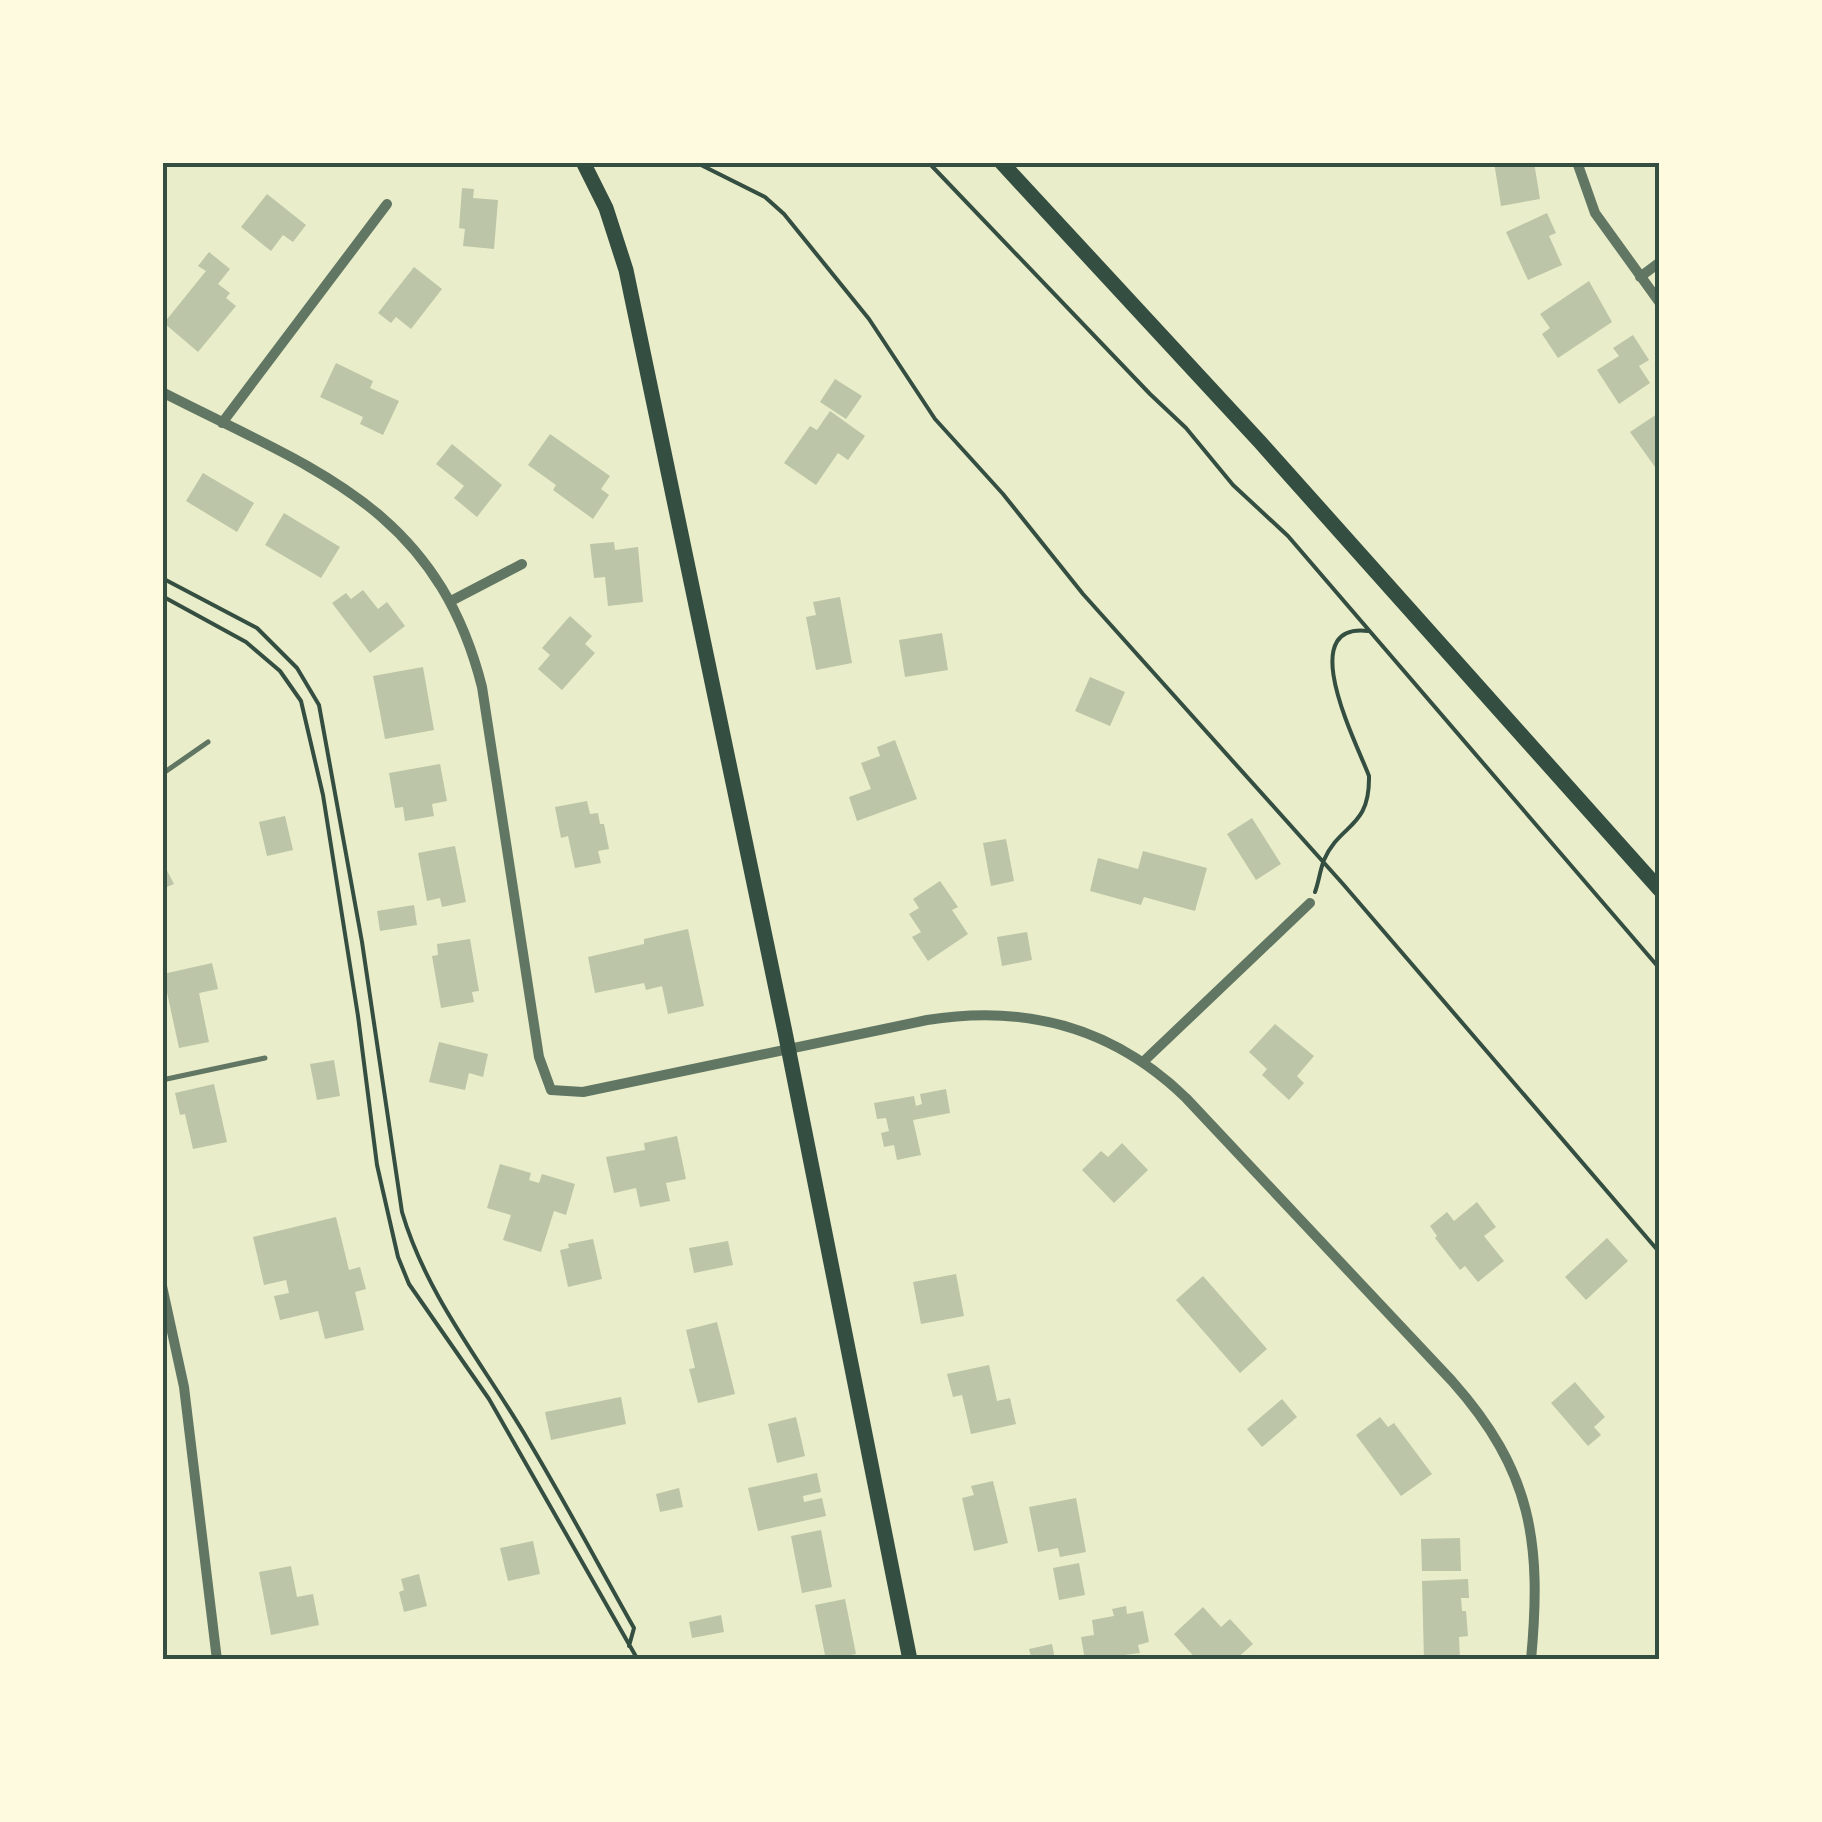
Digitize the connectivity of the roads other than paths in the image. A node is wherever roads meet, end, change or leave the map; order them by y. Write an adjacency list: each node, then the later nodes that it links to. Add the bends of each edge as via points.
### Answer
1 (582, 162): 16 (main road, via 626,270)
2 (1001, 162): 14 (main road)
3 (1577, 162): 6 (street, via 1594,212)
4 (386, 204): 9 (street)
5 (1660, 262): 6 (street)
6 (1640, 277): 7 (street)
7 (1660, 303)
8 (162, 392): 9 (street)
9 (222, 423): 11 (street, via 373,507)
10 (522, 564): 11 (street)
11 (451, 601): 16 (street, via 482,687 539,1057 551,1090 583,1092)
12 (208, 742): 13 (lane)
13 (162, 774)
14 (1660, 890)
15 (1310, 903): 18 (street)
16 (788, 1049): 18 (street, via 951,1016 1000,1014 1072,1028); 22 (main road)
17 (265, 1058): 19 (lane)
18 (1144, 1061): 23 (street, via 1186,1098 1491,1428 1518,1481 1532,1534)
19 (162, 1080)
20 (162, 1286): 21 (street, via 184,1387)
21 (218, 1660)
22 (910, 1660)
23 (1531, 1660)

